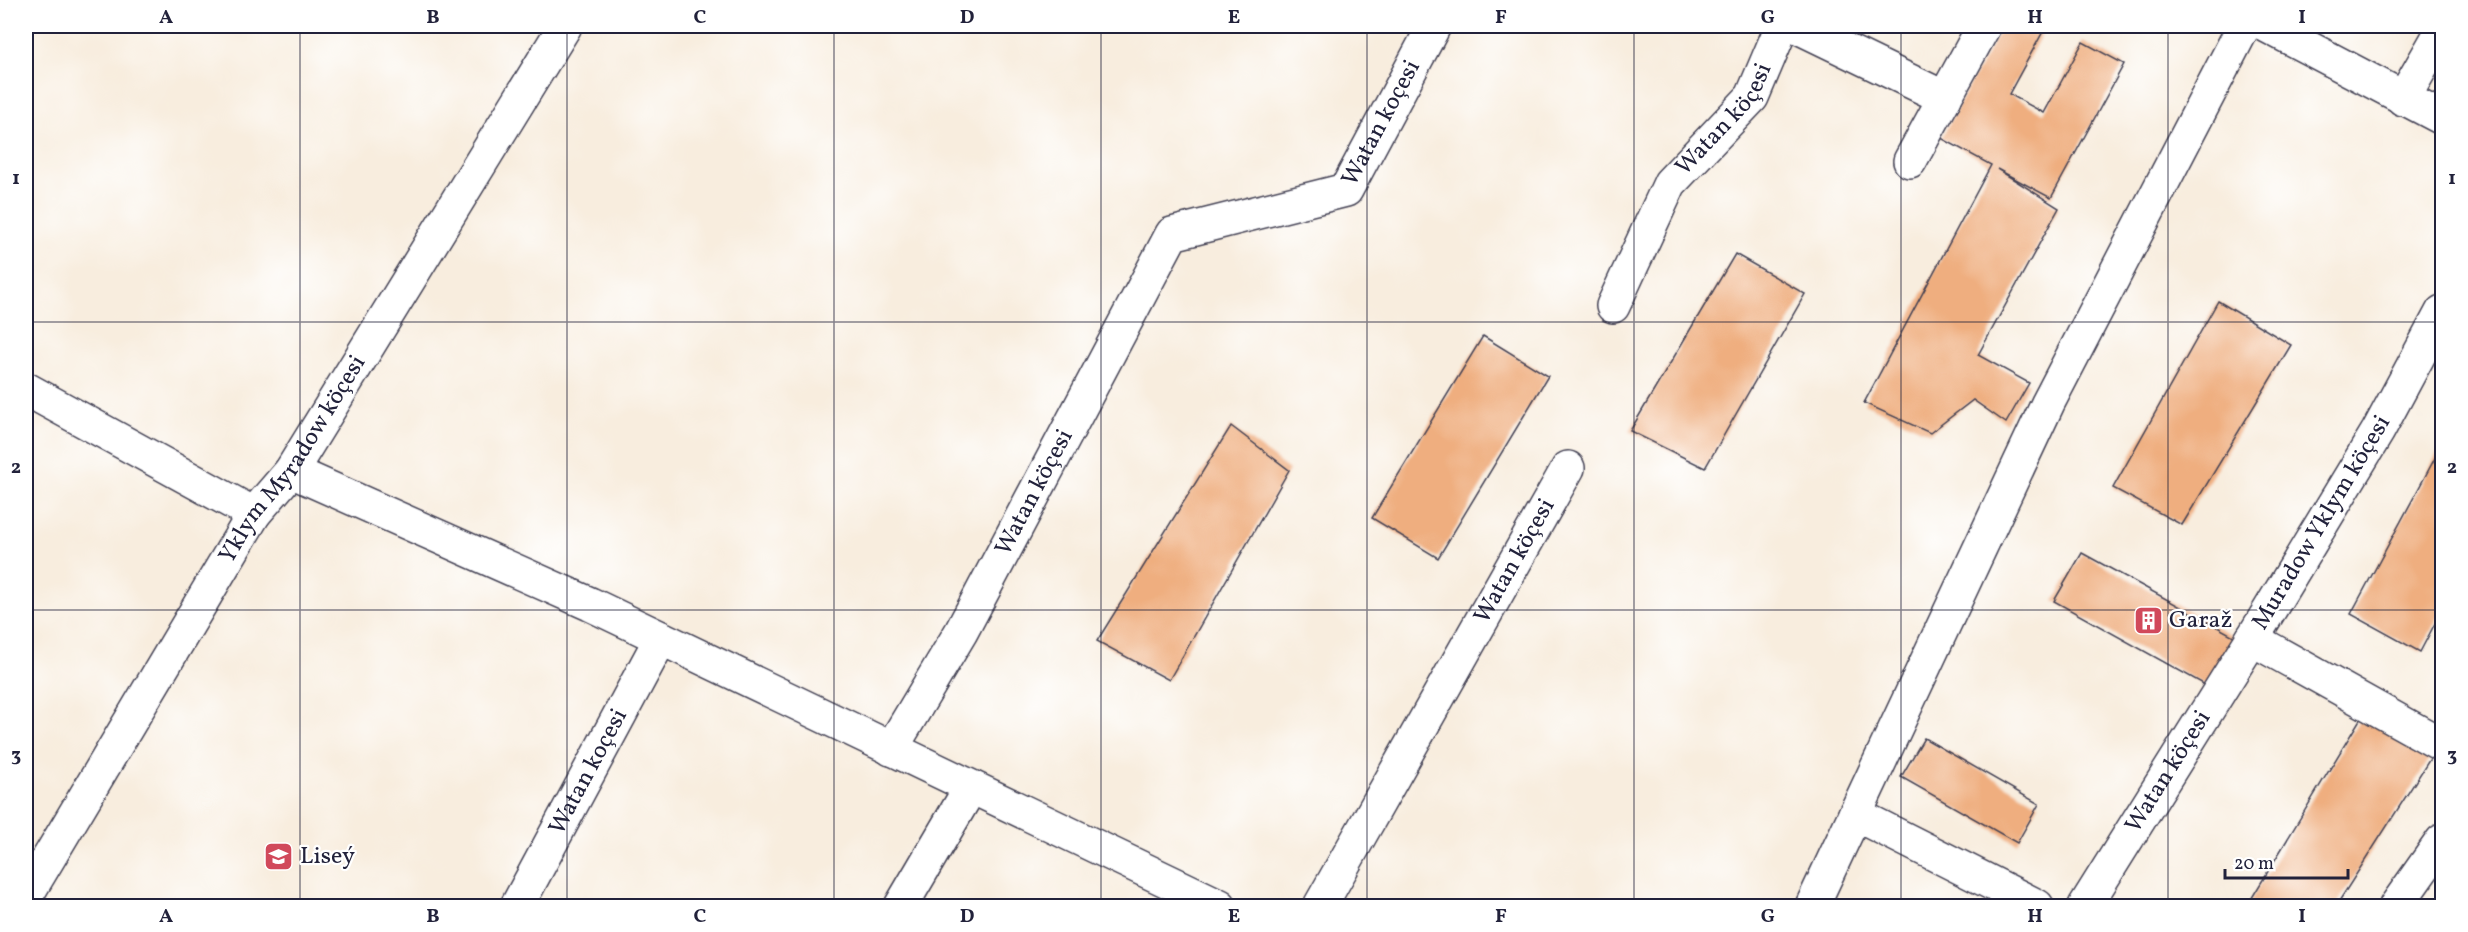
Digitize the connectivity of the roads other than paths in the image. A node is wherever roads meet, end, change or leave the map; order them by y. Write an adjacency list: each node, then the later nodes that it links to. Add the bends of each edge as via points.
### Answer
1 (565, 26): 18 (street, Yklym Myradow köçesi)
2 (1434, 26): 13 (street, Watan koçesi, via 1346,190)
3 (1782, 26): 14 (street, Watan köçesi, via 1752,97 1670,183)
4 (1796, 26): 9 (street)
5 (1984, 26): 9 (street)
6 (2244, 26): 25 (street, via 2048,403)
7 (2267, 26): 10 (street)
8 (2442, 31): 10 (street)
9 (1945, 98): 12 (street)
10 (2403, 99): 11 (street)
11 (2442, 118)
12 (1910, 161)
13 (1172, 234): 23 (street, Watan köçesi, via 961,632)
14 (1613, 306)
15 (2442, 312): 21 (street, Muradow Yklym köçesi, via 2378,431)
16 (26, 389): 19 (street)
17 (1568, 468): 31 (street, Watan köçesi)
18 (291, 471): 19 (street, Yklym Myradow köçesi); 20 (street)
19 (254, 514): 27 (street, Yklym Myradow köçesi)
20 (661, 638): 23 (street); 28 (street, Watan koçesi)
21 (2252, 639): 22 (street, Muradow Yklym köçesi); 34 (street, Watan köçesi)
22 (2442, 745)
23 (891, 748): 24 (street)
24 (971, 787): 29 (street); 30 (street)
25 (1855, 814): 32 (street); 33 (street)
26 (2442, 841): 35 (street)
27 (26, 896)
28 (517, 906)
29 (901, 906)
30 (1220, 906)
31 (1320, 906)
32 (1812, 906)
33 (2037, 906)
34 (2085, 906)
35 (2397, 906)

